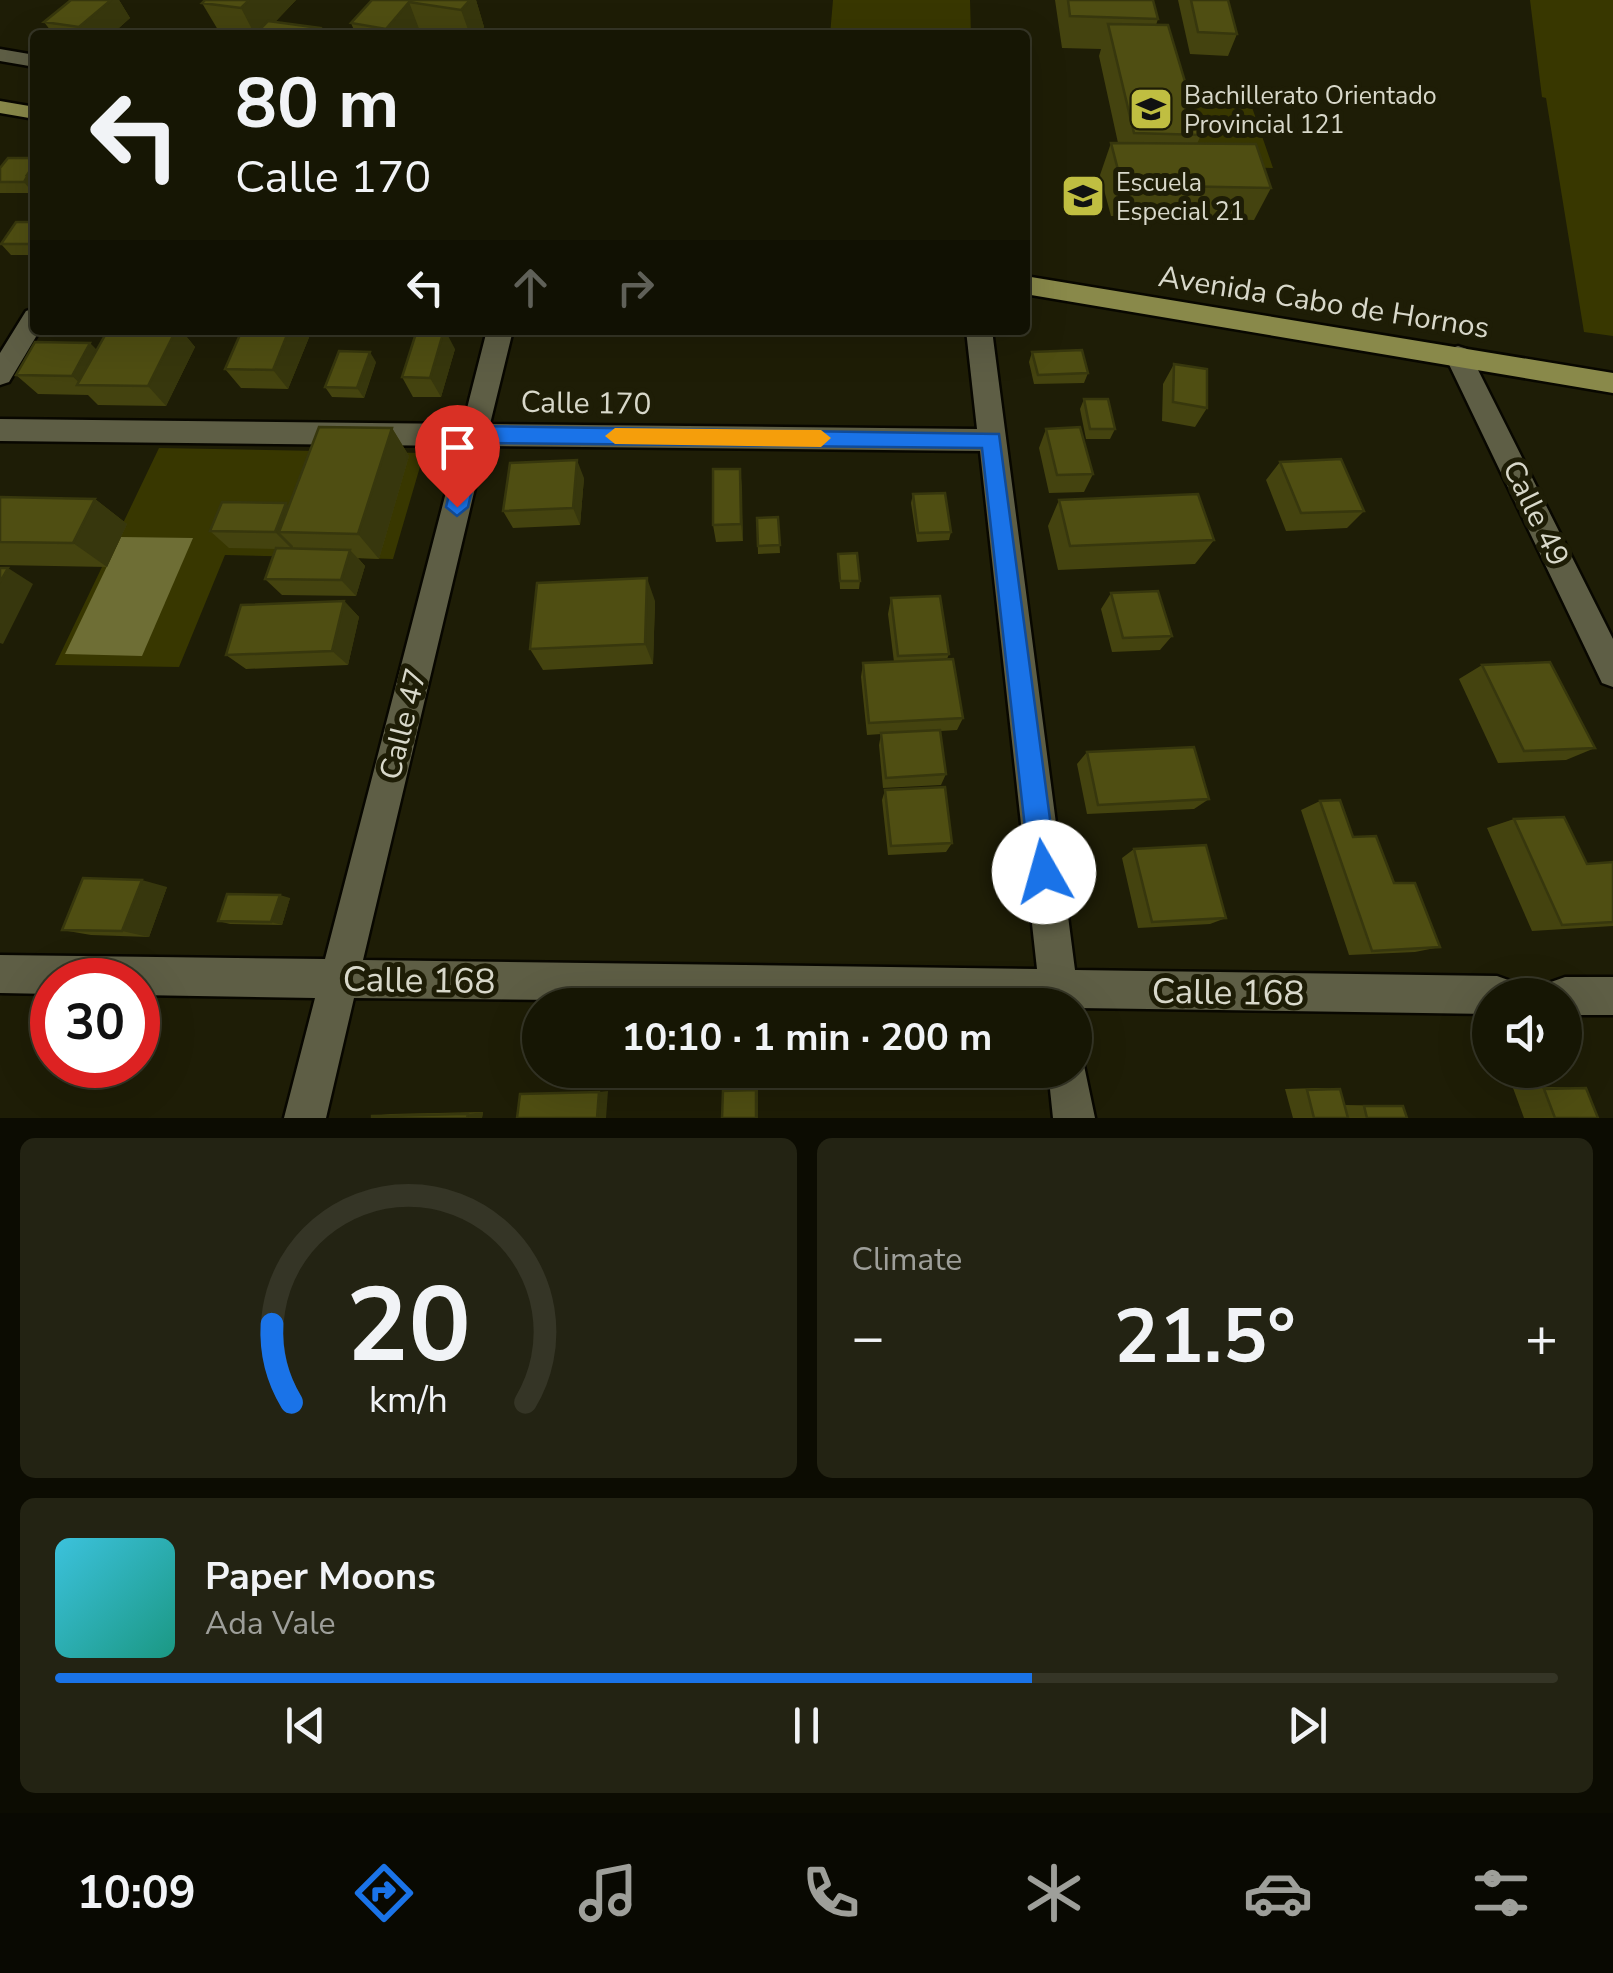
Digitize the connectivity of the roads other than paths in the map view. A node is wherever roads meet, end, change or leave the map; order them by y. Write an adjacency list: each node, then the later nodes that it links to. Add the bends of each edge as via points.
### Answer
1 (0, 55): 2 (street)
2 (30, 60)
3 (0, 107): 4 (main road)
4 (30, 112)
5 (1030, 286): 9 (main road, Avenida Cabo de Hornos)
6 (30, 325): 10 (street)
7 (499, 335): 13 (street, Calle 47)
8 (980, 335): 14 (street)
9 (1458, 356): 11 (main road, Avenida Cabo de Hornos); 15 (street, Calle 49)
10 (0, 375)
11 (1613, 383)
12 (0, 430): 13 (street, Calle 170)
13 (474, 435): 14 (street, Calle 170); 17 (street, Calle 47)
14 (991, 440): 19 (street)
15 (1613, 672)
16 (0, 974): 17 (street, Calle 168)
17 (340, 979): 18 (street, Calle 168); 25 (street, Calle 47)
18 (700, 988)
19 (1058, 988)
20 (1472, 995): 23 (street, Calle 168)
21 (1582, 996): 22 (street)
22 (1613, 996)
23 (1092, 997)
24 (1070, 1088): 26 (street)
25 (305, 1118)
26 (1074, 1118)

